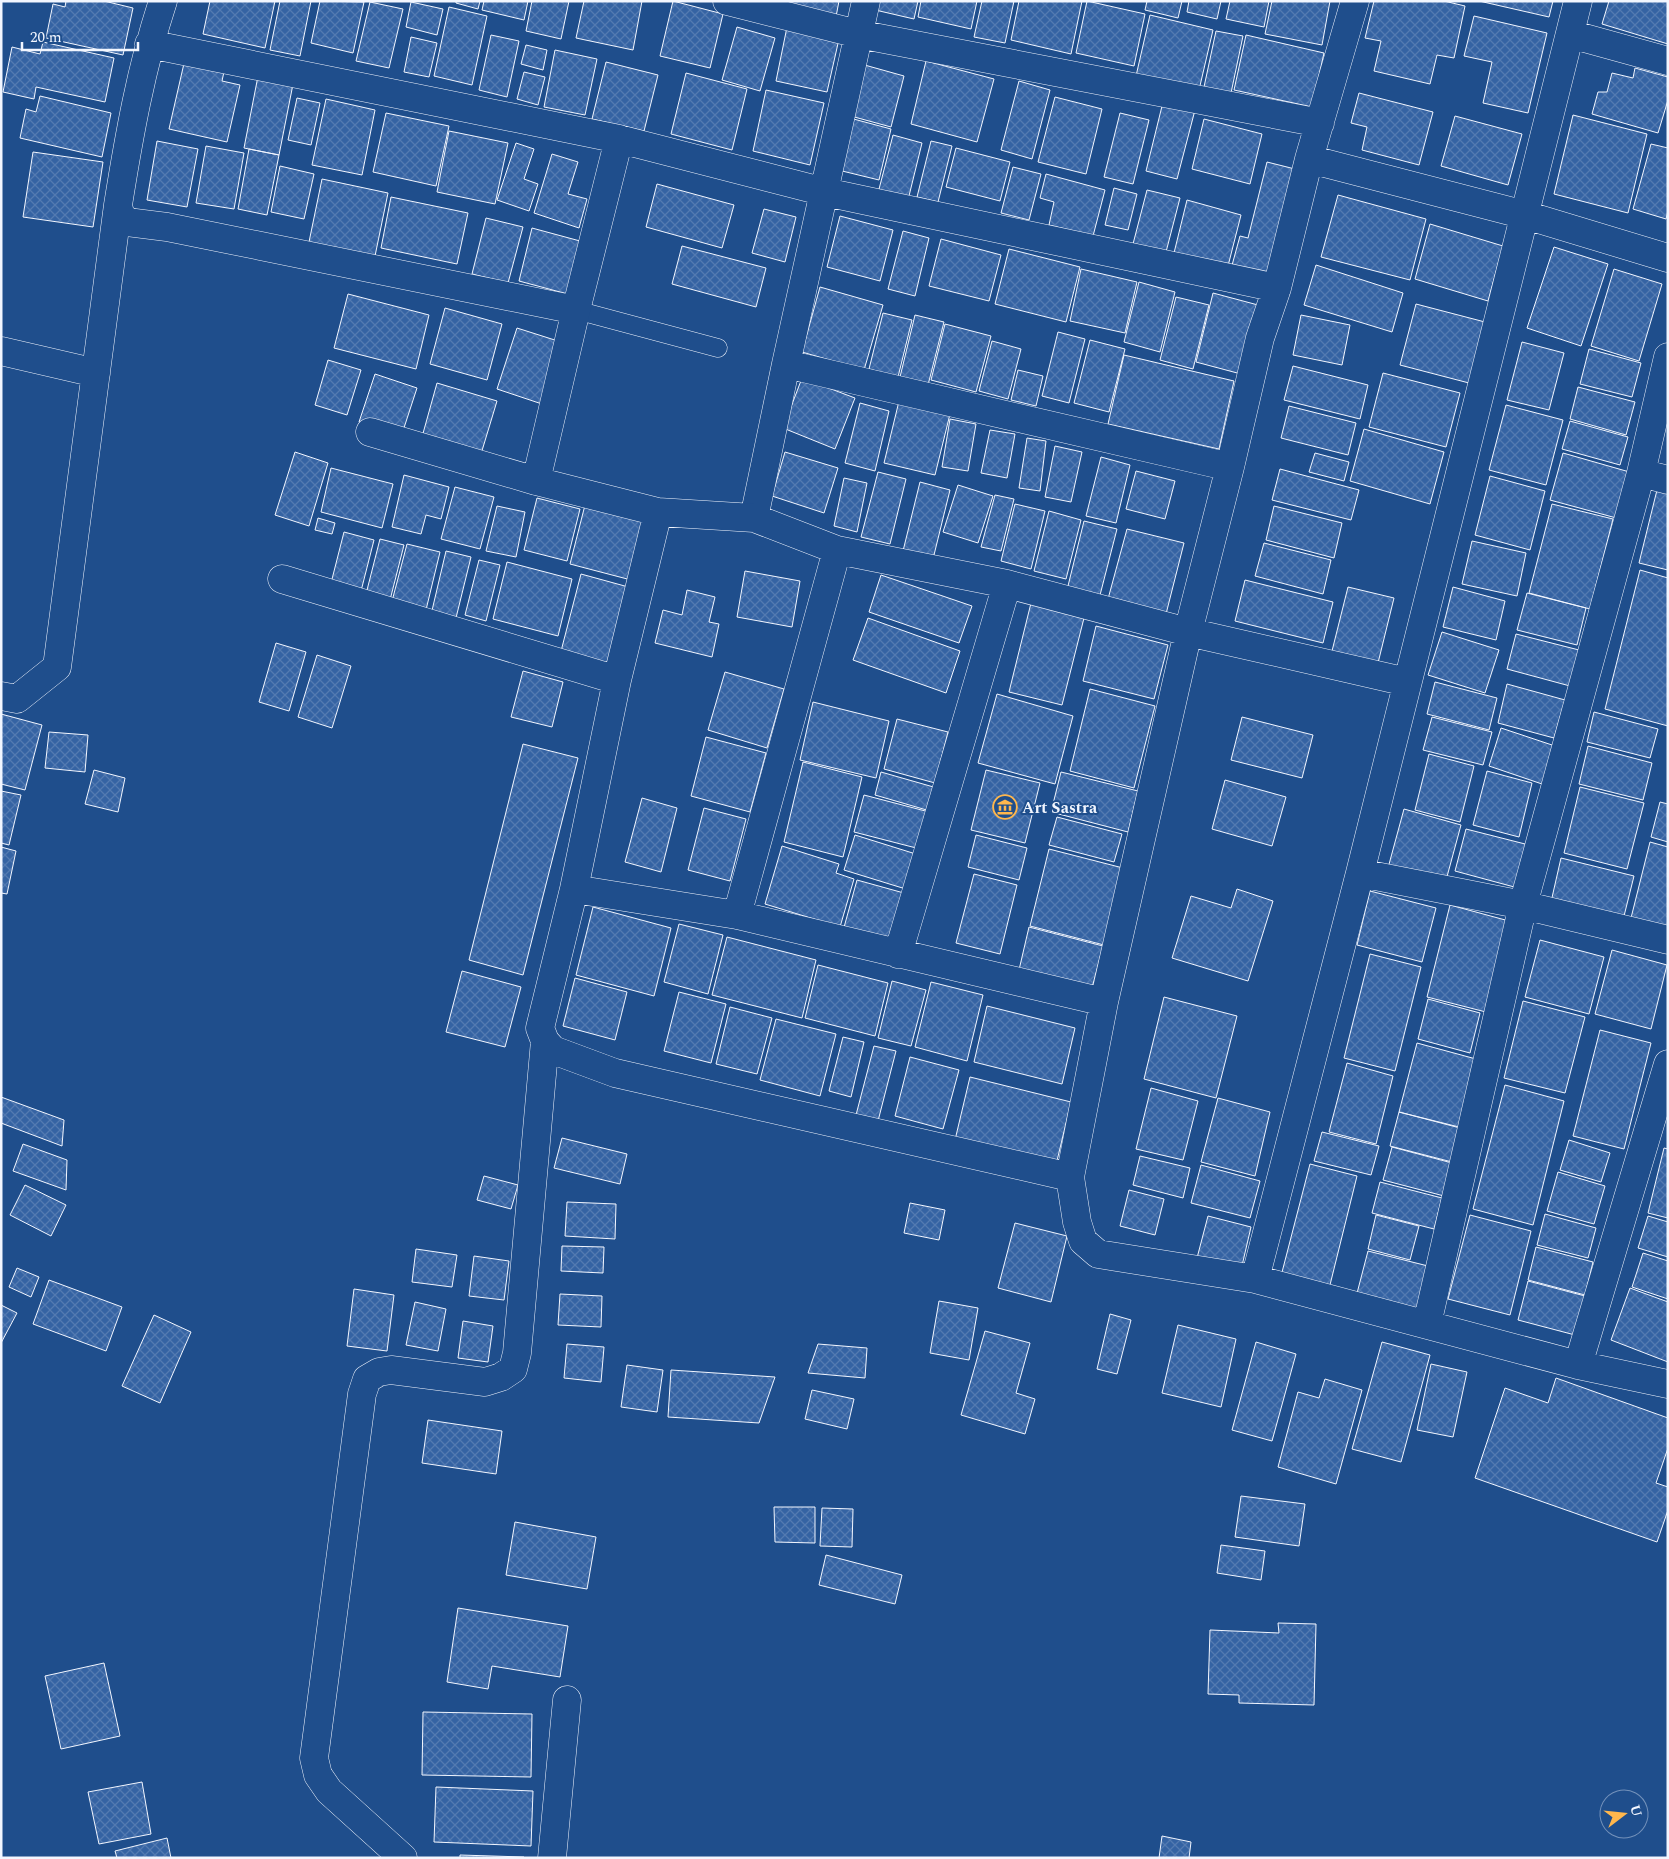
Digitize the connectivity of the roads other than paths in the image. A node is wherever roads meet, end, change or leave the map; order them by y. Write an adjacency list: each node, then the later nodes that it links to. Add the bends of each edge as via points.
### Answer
1 (163, 1): 8 (street)
2 (727, 1): 6 (street)
3 (866, 1): 6 (street)
4 (1354, 1): 10 (street)
5 (1578, 1): 7 (street)
6 (858, 34): 10 (street); 13 (street)
7 (1570, 34): 9 (street); 15 (street)
8 (149, 44): 11 (street); 14 (street, via 129,132)
9 (1668, 61)
10 (1320, 123): 12 (street)
11 (619, 139): 13 (street); 18 (street)
12 (1309, 159): 15 (street); 17 (street)
13 (825, 192): 17 (street); 22 (street)
14 (118, 205): 18 (street, via 127,222 167,227); 23 (street)
15 (1525, 215): 16 (street); 36 (street)
16 (1668, 258)
17 (1277, 288): 25 (street, via 1260,338)
18 (576, 310): 19 (lane); 28 (street)
19 (718, 348)
20 (1, 351): 23 (street)
21 (1668, 357): 26 (street)
22 (786, 364): 25 (street); 30 (street)
23 (96, 373): 37 (street, via 57,667 16,699)
24 (370, 432): 28 (street)
25 (1230, 467): 34 (street)
26 (1641, 473): 27 (street); 40 (street)
27 (1668, 480)
28 (536, 482): 29 (street)
29 (658, 512): 30 (street); 35 (street)
30 (754, 518): 31 (street)
31 (837, 550): 33 (street); 41 (street)
32 (282, 579): 35 (street)
33 (1007, 584): 34 (street); 43 (street)
34 (1188, 632): 36 (street); 44 (street)
35 (617, 680): 39 (street)
36 (1407, 682): 38 (street)
37 (1, 696)
38 (1360, 873): 40 (street); 48 (street)
39 (574, 889): 41 (street); 45 (street, via 540,1028)
40 (1523, 905): 42 (street); 49 (street)
41 (736, 915): 43 (street)
42 (1668, 940)
43 (898, 954): 44 (street)
44 (1104, 1002): 47 (street)
45 (544, 1041): 47 (street, via 552,1050 614,1073); 53 (street, via 513,1368 501,1377 484,1382 391,1370 367,1379 362,1394 314,1758 318,1775 329,1791)
46 (1668, 1064): 50 (street)
47 (1070, 1177): 48 (street, via 1083,1241 1098,1254)
48 (1256, 1279): 49 (street)
49 (1427, 1324): 50 (street)
50 (1578, 1364): 51 (street)
51 (1668, 1384)
52 (567, 1700): 54 (street)
53 (403, 1858)
54 (552, 1858)

